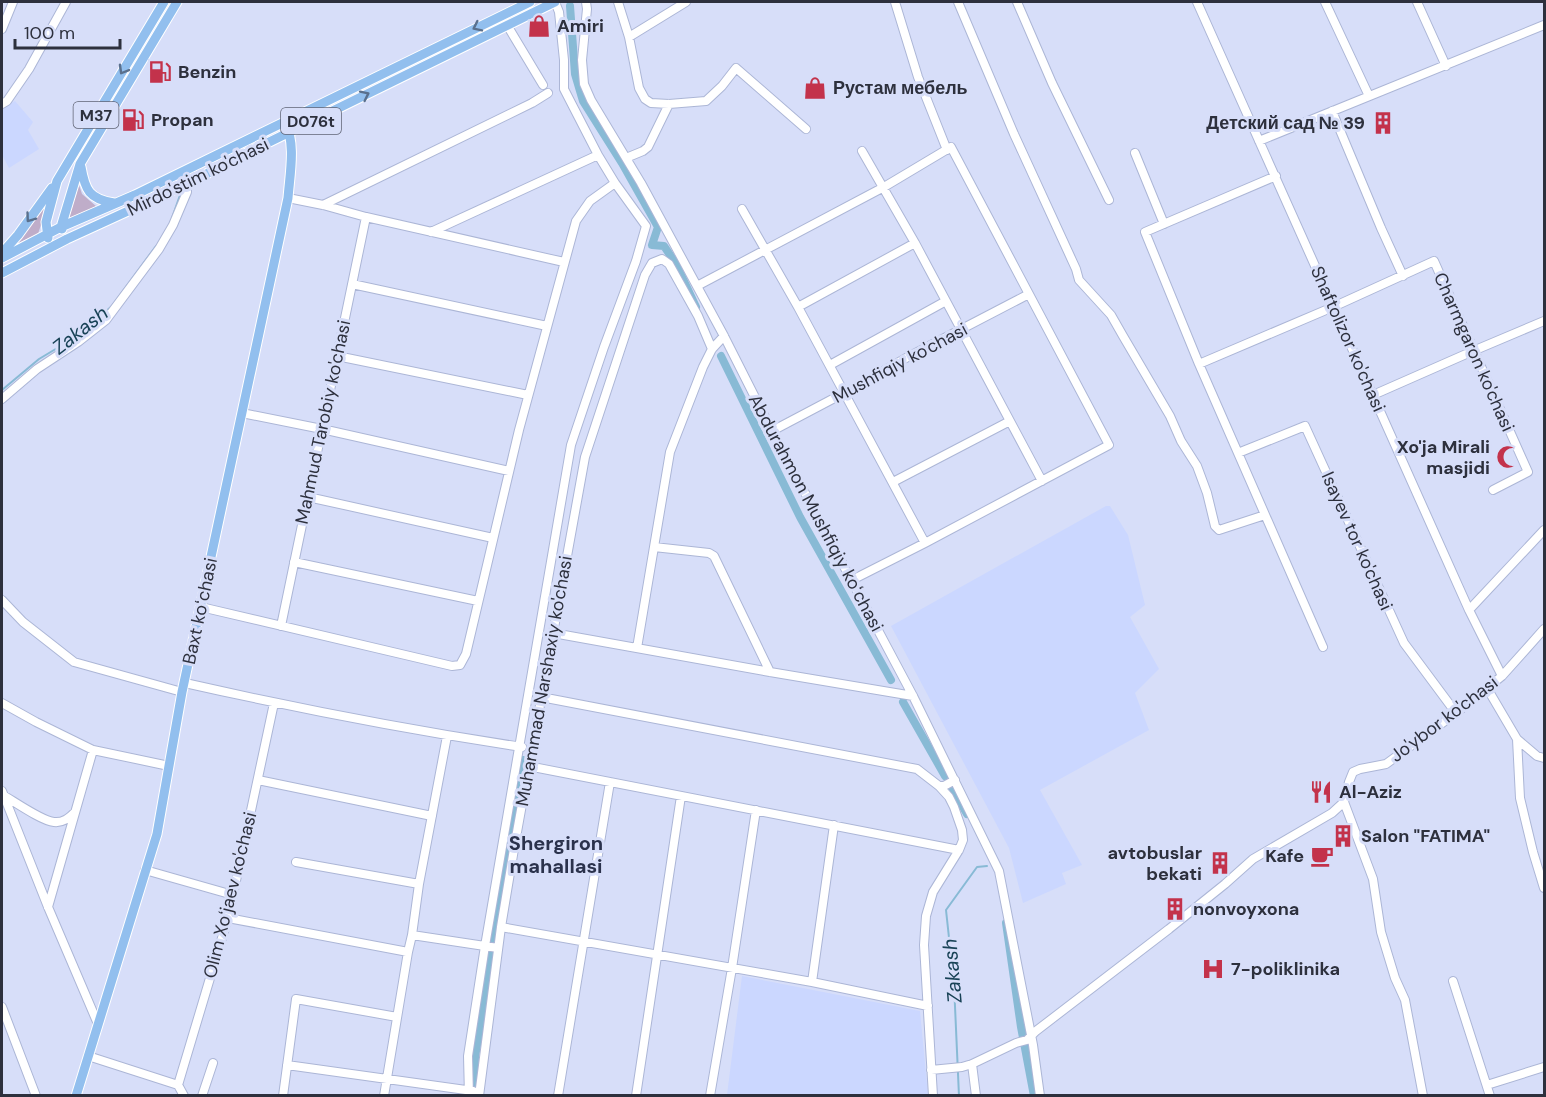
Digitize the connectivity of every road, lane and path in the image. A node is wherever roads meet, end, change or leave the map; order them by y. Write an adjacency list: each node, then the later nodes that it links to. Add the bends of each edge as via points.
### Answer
1 (13, 2): 18 (street)
2 (66, 2): 24 (street, via 29,69)
3 (164, 2): 38 (main road, M37, one-way to 38)
4 (177, 2): 36 (main road, M37)
5 (530, 2): 27 (main road, Mirdo'stim ko'chasi / D076t, one-way to 27)
6 (555, 2): 16 (main road, Mirdo'stim ko'chasi / D076t); 34 (street, via 561,26 564,89)
7 (586, 2): 35 (street, Abdurahmon Mushfiqiy koʻchasi, via 584,84)
8 (618, 2): 19 (street)
9 (686, 2): 19 (street)
10 (895, 2): 31 (street)
11 (958, 2): 90 (street, via 1079,280 1111,315 1170,416 1197,466 1215,526 1219,530)
12 (1017, 2): 43 (street)
13 (1197, 2): 30 (street, Shaftolizor ko'chasi)
14 (1325, 2): 23 (street)
15 (1417, 2): 20 (street)
16 (507, 25): 21 (street); 29 (main road, Mirdo'stim ko'chasi / D076t, one-way to 16)
17 (1545, 25): 20 (street)
18 (2, 29)
19 (629, 37): 25 (street, via 639,88 645,99)
20 (1446, 66): 23 (street)
21 (543, 85)
22 (548, 93): 45 (street)
23 (1370, 96): 26 (street)
24 (2, 104)
25 (669, 104): 28 (street, via 706,101 736,68); 35 (street, via 648,147)
26 (1332, 111): 30 (street); 60 (street)
27 (285, 120): 29 (main road, Baxt koʻchasi); 44 (main road, Mirdo'stim ko'chasi / D076t)
28 (806, 129)
29 (290, 132): 40 (main road, Mirdo'stim ko'chasi / D076t); 42 (main road, Baxt koʻchasi)
30 (1260, 141): 37 (street, Shaftolizor ko'chasi)
31 (946, 150): 41 (street); 63 (street, via 951,147)
32 (862, 151): 41 (street)
33 (1135, 153): 48 (street)
34 (598, 155): 39 (street); 50 (street)
35 (626, 158): 62 (street, Abdurahmon Mushfiqiy koʻchasi)
36 (80, 164): 44 (main road, via 88,192); 49 (main road, M37)
37 (1276, 176): 48 (street); 66 (street, Shaftolizor ko'chasi)
38 (57, 182): 51 (main road, M37); 56 (main road, M37, one-way to 56)
39 (615, 183): 58 (street, via 590,201 576,221); 117 (street, via 646,226 571,445)
40 (187, 184): 52 (main road, Mirdo'stim ko'chasi / D076t); 79 (street, via 173,225 159,249 106,320)
41 (884, 187): 53 (street); 55 (street)
42 (288, 198): 45 (street); 80 (main road, Baxt koʻchasi)
43 (1109, 200)
44 (114, 203): 49 (main road, Mirdo'stim ko'chasi / D076t)
45 (323, 205): 47 (street)
46 (742, 209): 55 (street)
47 (366, 217): 50 (street); 61 (street, Mahmud Tarobiy ko'chasi)
48 (1164, 224): 74 (street, via 1145,232)
49 (62, 227): 51 (main road, Mirdo'stim ko'chasi); 52 (main road)
50 (431, 232): 58 (street)
51 (46, 235): 54 (main road); 57 (main road, Mirdo'stim ko'chasi)
52 (67, 239): 54 (main road, Mirdo'stim ko'chasi)
53 (915, 243): 64 (street); 65 (street)
54 (52, 247): 59 (main road, Mirdo'stim ko'chasi)
55 (766, 250): 62 (street); 65 (street)
56 (2, 253)
57 (2, 258)
58 (564, 262): 68 (street)
59 (2, 273)
60 (1403, 276): 66 (street); 72 (street, Charmgaron ko'chasi, via 1434,261)
61 (352, 285): 68 (street); 73 (street, Mahmud Tarobiy ko'chasi)
62 (697, 286): 70 (street, Abdurahmon Mushfiqiy koʻchasi)
63 (1029, 294): 69 (street, Mushfiqiy ko'chasi); 86 (street, via 1109,445)
64 (946, 301): 69 (street); 75 (street)
65 (798, 307): 75 (street)
66 (1333, 308): 74 (street); 78 (street, Shaftolizor ko'chasi)
67 (1545, 321): 72 (street)
68 (547, 326): 77 (street)
69 (961, 330): 76 (street, Mushfiqiy ko'chasi); 81 (street)
70 (724, 336): 71 (street); 83 (street, Abdurahmon Mushfiqiy koʻchasi)
71 (712, 348): 94 (street, via 670,452); 103 (street, Muhammad Narshaxiy ko'chasi, via 669,264 662,259 652,263 585,457)
72 (1473, 351): 78 (street); 88 (street, Charmgaron ko'chasi, via 1528,472)
73 (337, 356): 77 (street); 82 (street, Mahmud Tarobiy ko'chasi)
74 (1199, 364): 84 (street)
75 (830, 365): 76 (street)
76 (844, 393): 83 (street, Mushfiqiy ko'chasi); 87 (street)
77 (528, 395): 85 (street)
78 (1373, 395): 100 (street, Shaftolizor ko'chasi)
79 (2, 399)
80 (242, 413): 82 (street); 99 (main road, Baxt koʻchasi)
81 (1010, 421): 86 (street); 87 (street)
82 (322, 429): 85 (street); 89 (street, Mahmud Tarobiy ko'chasi)
83 (772, 431): 96 (street, Abdurahmon Mushfiqiy koʻchasi)
84 (1238, 453): 90 (street); 114 (street, Isayev tor ko'chasi, via 1305,426 1404,643)
85 (509, 471): 92 (street)
86 (1042, 481): 93 (street)
87 (893, 482): 93 (street)
88 (1493, 490)
89 (308, 497): 92 (street); 95 (street, Mahmud Tarobiy ko'chasi)
90 (1265, 515): 104 (street)
91 (1545, 530): 100 (street)
92 (493, 538): 97 (street)
93 (925, 543): 96 (street)
94 (654, 547): 105 (street); 106 (street, via 714,556)
95 (294, 562): 97 (street); 101 (street, Mahmud Tarobiy ko'chasi)
96 (852, 580): 110 (street, Abdurahmon Mushfiqiy koʻchasi)
97 (478, 601): 101 (street, via 460,665)
98 (2, 603): 108 (street, via 75,662)
99 (201, 608): 101 (street); 108 (main road, Baxt koʻchasi)
100 (1468, 610): 107 (street, Shaftolizor ko'chasi)
101 (281, 626)
102 (1545, 629): 107 (street, Jo'ybor ko'chasi)
103 (553, 633): 105 (street); 111 (street, Muhammad Narshaxiy ko'chasi)
104 (1323, 647)
105 (637, 648): 106 (street)
106 (770, 672): 110 (street)
107 (1502, 676): 109 (street, Jo'ybor ko'chasi)
108 (184, 687): 113 (street); 121 (main road, Baxt koʻchasi)
109 (1487, 688): 114 (street, Jo'ybor ko'chasi); 116 (street)
110 (913, 696): 124 (street, Abdurahmon Mushfiqiy koʻchasi)
111 (541, 697): 118 (street, Muhammad Narshaxiy ko'chasi); 126 (street, via 917,769)
112 (2, 703): 119 (street)
113 (274, 703): 115 (street); 123 (street, Olim Xoʻjaev ko'chasi)
114 (1456, 713): 129 (street, Jo'ybor ko'chasi, via 1386,764 1353,772)
115 (447, 736): 117 (street); 132 (street)
116 (1517, 739): 120 (street); 138 (street, via 1520,798)
117 (519, 746): 118 (street); 145 (street)
118 (531, 748): 122 (street, Muhammad Narshaxiy ko'chasi)
119 (93, 750): 121 (street); 131 (street)
120 (1545, 758)
121 (169, 766): 136 (main road, Baxt koʻchasi, via 157,834)
122 (528, 766): 125 (street); 142 (street, Muhammad Narshaxiy ko'chasi)
123 (258, 780): 132 (street); 139 (street, Olim Xoʻjaev ko'chasi)
124 (955, 780): 126 (street); 156 (street, Abdurahmon Mushfiqiy koʻchasi, via 999,871)
125 (610, 782): 128 (street); 144 (street)
126 (939, 786): 134 (street, via 949,797 962,831)
127 (2, 793): 131 (street, via 56,823); 140 (street)
128 (681, 796): 130 (street); 148 (street)
129 (1344, 802): 156 (street, via 1332,813 1253,858); 180 (street, via 1373,879 1381,932 1405,1000)
130 (756, 810): 133 (street); 149 (street)
131 (76, 812): 140 (street)
132 (432, 816): 137 (street)
133 (834, 825): 134 (street); 151 (street)
134 (959, 850): 152 (street, via 933,892 926,916)
135 (296, 862): 137 (street)
136 (145, 870): 139 (street); 155 (main road, Baxt koʻchasi)
137 (419, 884): 143 (street)
138 (1545, 888)
139 (233, 895): 141 (street, Olim Xoʻjaev ko'chasi)
140 (48, 907): 155 (street)
141 (228, 918): 147 (street); 164 (street, Olim Xoʻjaev ko'chasi)
142 (501, 927): 144 (street); 146 (street, Muhammad Narshaxiy ko'chasi)
143 (412, 935): 145 (street); 147 (street)
144 (583, 941): 148 (street); 174 (street)
145 (485, 946): 146 (street); 166 (street, via 468,1056)
146 (498, 948): 167 (street, Muhammad Narshaxiy ko'chasi)
147 (408, 952): 154 (street)
148 (657, 955): 149 (street); 175 (street)
149 (732, 968): 151 (street); 176 (street)
150 (1453, 981): 165 (street)
151 (812, 982): 152 (street)
152 (928, 1006): 162 (street)
153 (2, 1007): 168 (street)
154 (397, 1017): 160 (street, via 296,999); 163 (street)
155 (98, 1024): 157 (main road, Baxt koʻchasi)
156 (1029, 1039): 159 (street); 179 (street, Abdurahmon Mushfiqiy koʻchasi)
157 (88, 1056): 164 (street); 169 (main road, Baxt koʻchasi)
158 (213, 1063): 171 (street)
159 (972, 1064): 162 (street); 178 (street)
160 (287, 1065): 163 (street); 172 (street)
161 (1545, 1066): 165 (street)
162 (936, 1070): 177 (street)
163 (387, 1080): 166 (street); 173 (street)
164 (177, 1085): 170 (street)
165 (1487, 1085): 181 (street)
166 (469, 1093): 167 (street)
167 (479, 1094)
168 (36, 1095)
169 (76, 1095)
170 (184, 1095)
171 (202, 1095)
172 (283, 1095)
173 (384, 1095)
174 (558, 1095)
175 (636, 1095)
176 (710, 1095)
177 (933, 1095)
178 (976, 1095)
179 (1040, 1095)
180 (1423, 1095)
181 (1490, 1095)

